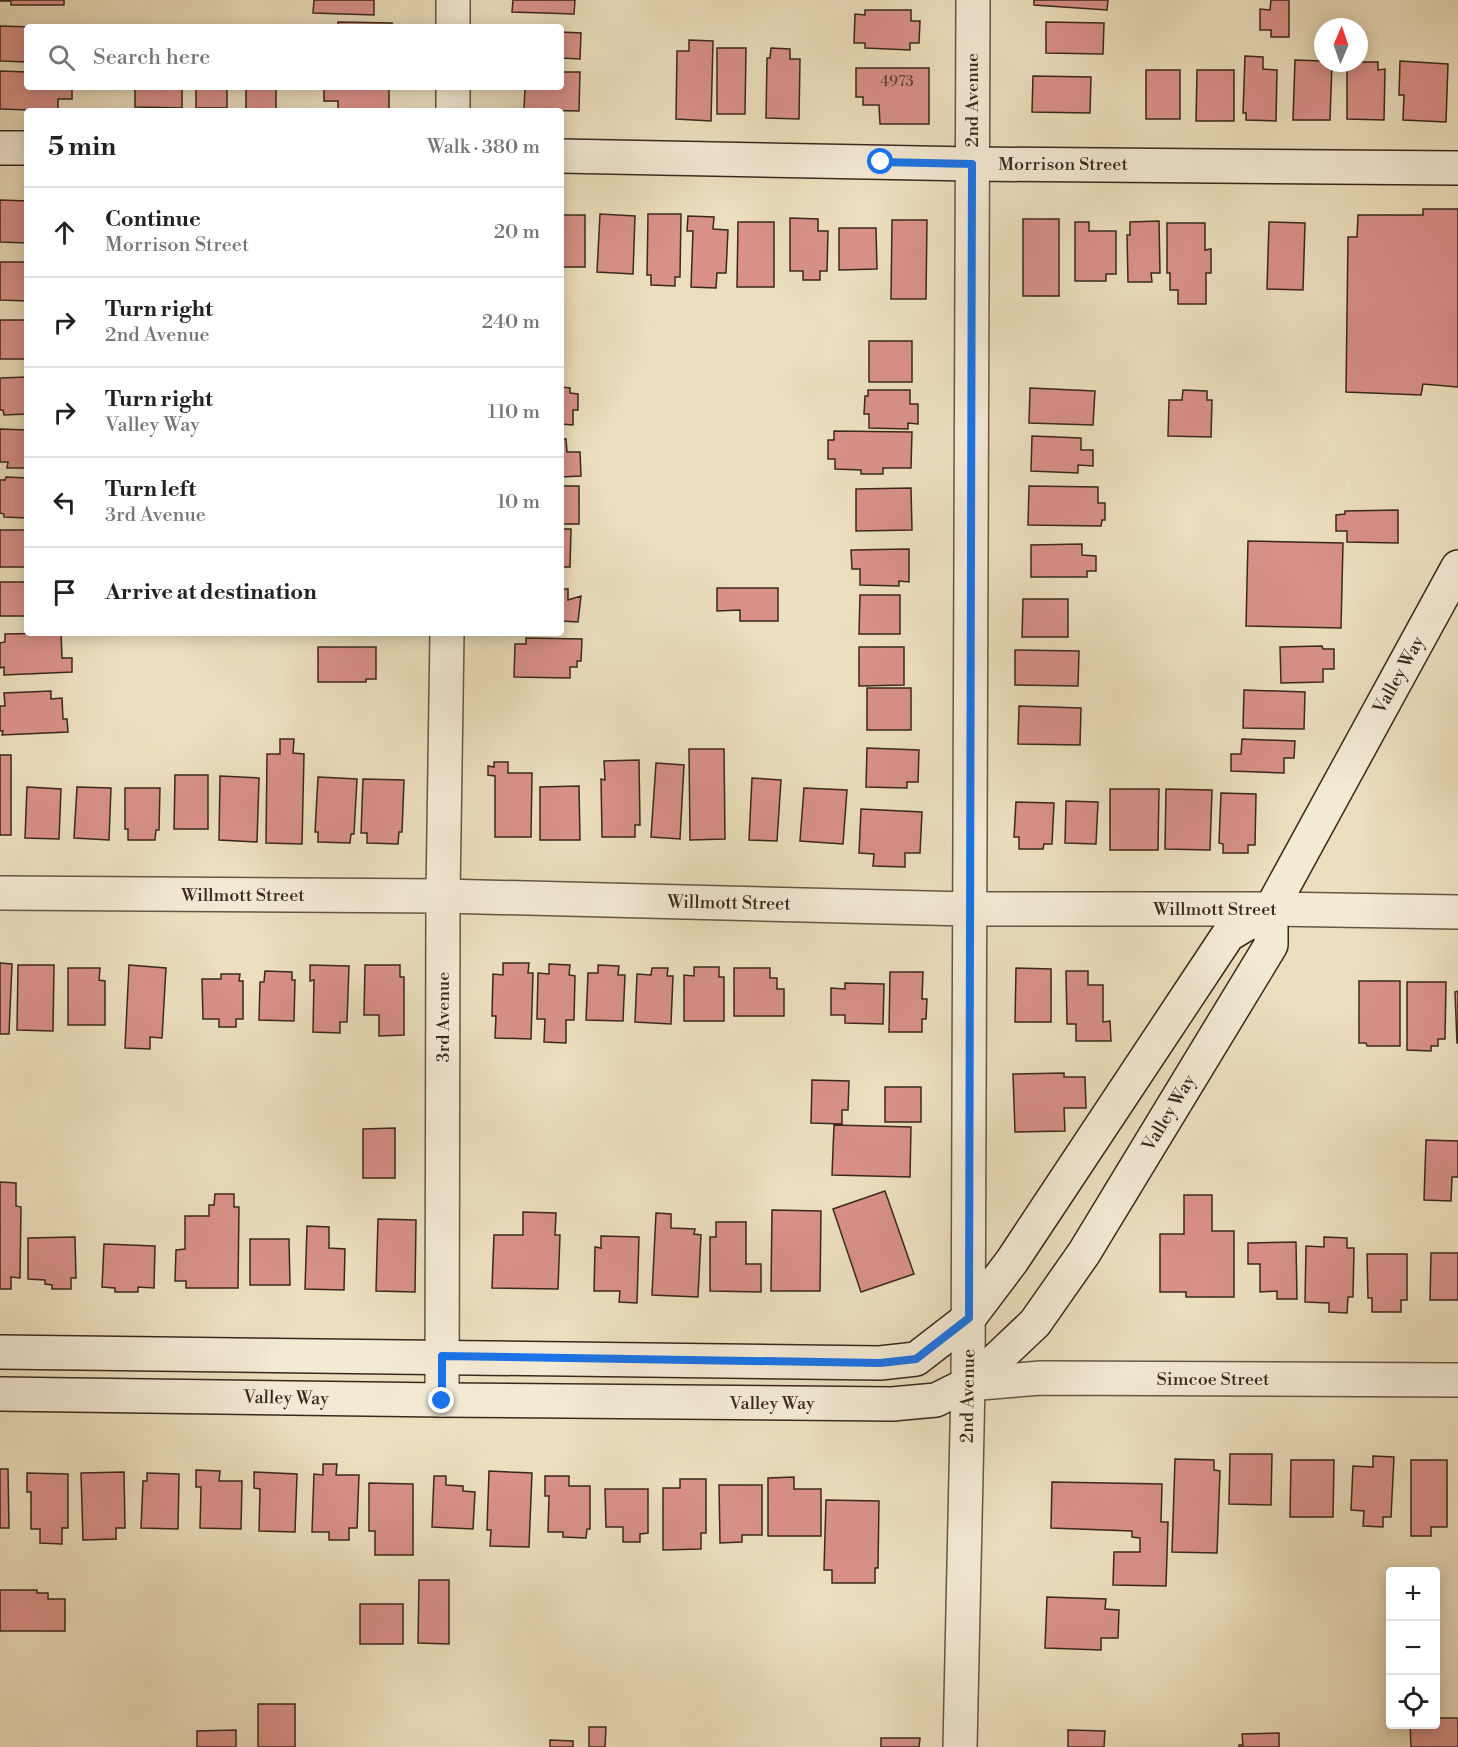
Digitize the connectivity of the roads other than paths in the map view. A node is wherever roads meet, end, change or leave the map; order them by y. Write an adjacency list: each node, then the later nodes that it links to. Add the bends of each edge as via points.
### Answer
1 (453, 0): 3 (street)
2 (973, 0): 9 (street, 2nd Avenue)
3 (453, 24)
4 (453, 90): 5 (street)
5 (453, 108)
6 (0, 148): 7 (street)
7 (24, 148)
8 (564, 156): 9 (street, Morrison Street)
9 (972, 164): 10 (street, Morrison Street); 15 (street, 2nd Avenue)
10 (1458, 168)
11 (1458, 567): 16 (street, Valley Way)
12 (447, 636): 14 (street, 3rd Avenue)
13 (0, 893): 14 (street, Willmott Street)
14 (443, 896): 15 (street, Willmott Street); 20 (street, 3rd Avenue)
15 (969, 909): 16 (street, Willmott Street); 18 (street, 2nd Avenue)
16 (1270, 909): 17 (street, Willmott Street); 18 (street, Valley Way, via 1228,935 1012,1261); 22 (street, Valley Way, via 1271,945 1084,1253 1035,1323)
17 (1458, 912)
18 (969, 1318): 20 (street, Valley Way, via 916,1359 880,1363); 22 (street, 2nd Avenue)
19 (0, 1352): 20 (street, Valley Way)
20 (442, 1356): 24 (street, 3rd Avenue)
21 (1458, 1380): 22 (street, Simcoe Street, via 1041,1378)
22 (968, 1384): 24 (street, Valley Way, via 936,1400 892,1404); 25 (street, 2nd Avenue)
23 (0, 1394): 24 (street, Valley Way)
24 (442, 1401)
25 (960, 1747)

